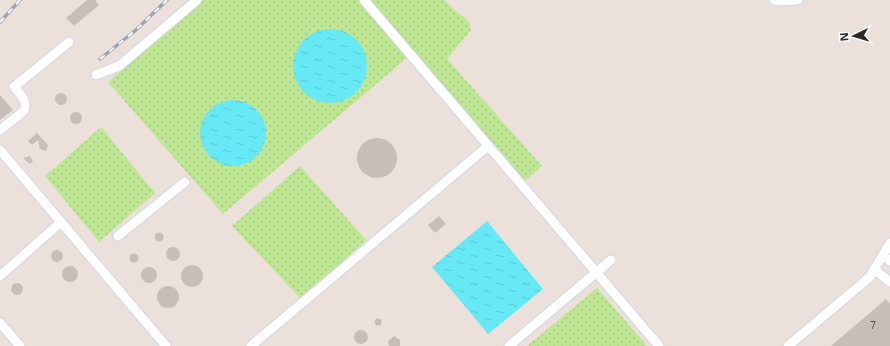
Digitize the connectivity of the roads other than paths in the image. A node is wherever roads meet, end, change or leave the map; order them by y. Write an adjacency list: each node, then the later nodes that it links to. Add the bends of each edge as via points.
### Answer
1 (197, 0): 6 (lane, via 119,66)
2 (364, 0): 8 (lane)
3 (774, 0): 4 (lane)
4 (798, 0)
5 (70, 42): 7 (lane, via 14,87 25,101 25,108)
6 (96, 74)
7 (0, 130)
8 (488, 146): 16 (lane); 22 (lane)
9 (0, 150): 11 (lane)
10 (185, 182): 12 (lane)
11 (61, 222): 17 (lane); 21 (lane)
12 (118, 236)
13 (890, 243): 15 (lane)
14 (610, 260): 16 (lane)
15 (874, 269): 18 (lane); 25 (lane, via 870,277)
16 (597, 271): 23 (lane); 24 (lane)
17 (0, 276)
18 (890, 282)
19 (0, 323): 20 (lane)
20 (20, 346)
21 (166, 346)
22 (251, 346)
23 (509, 346)
24 (659, 346)
25 (788, 346)

